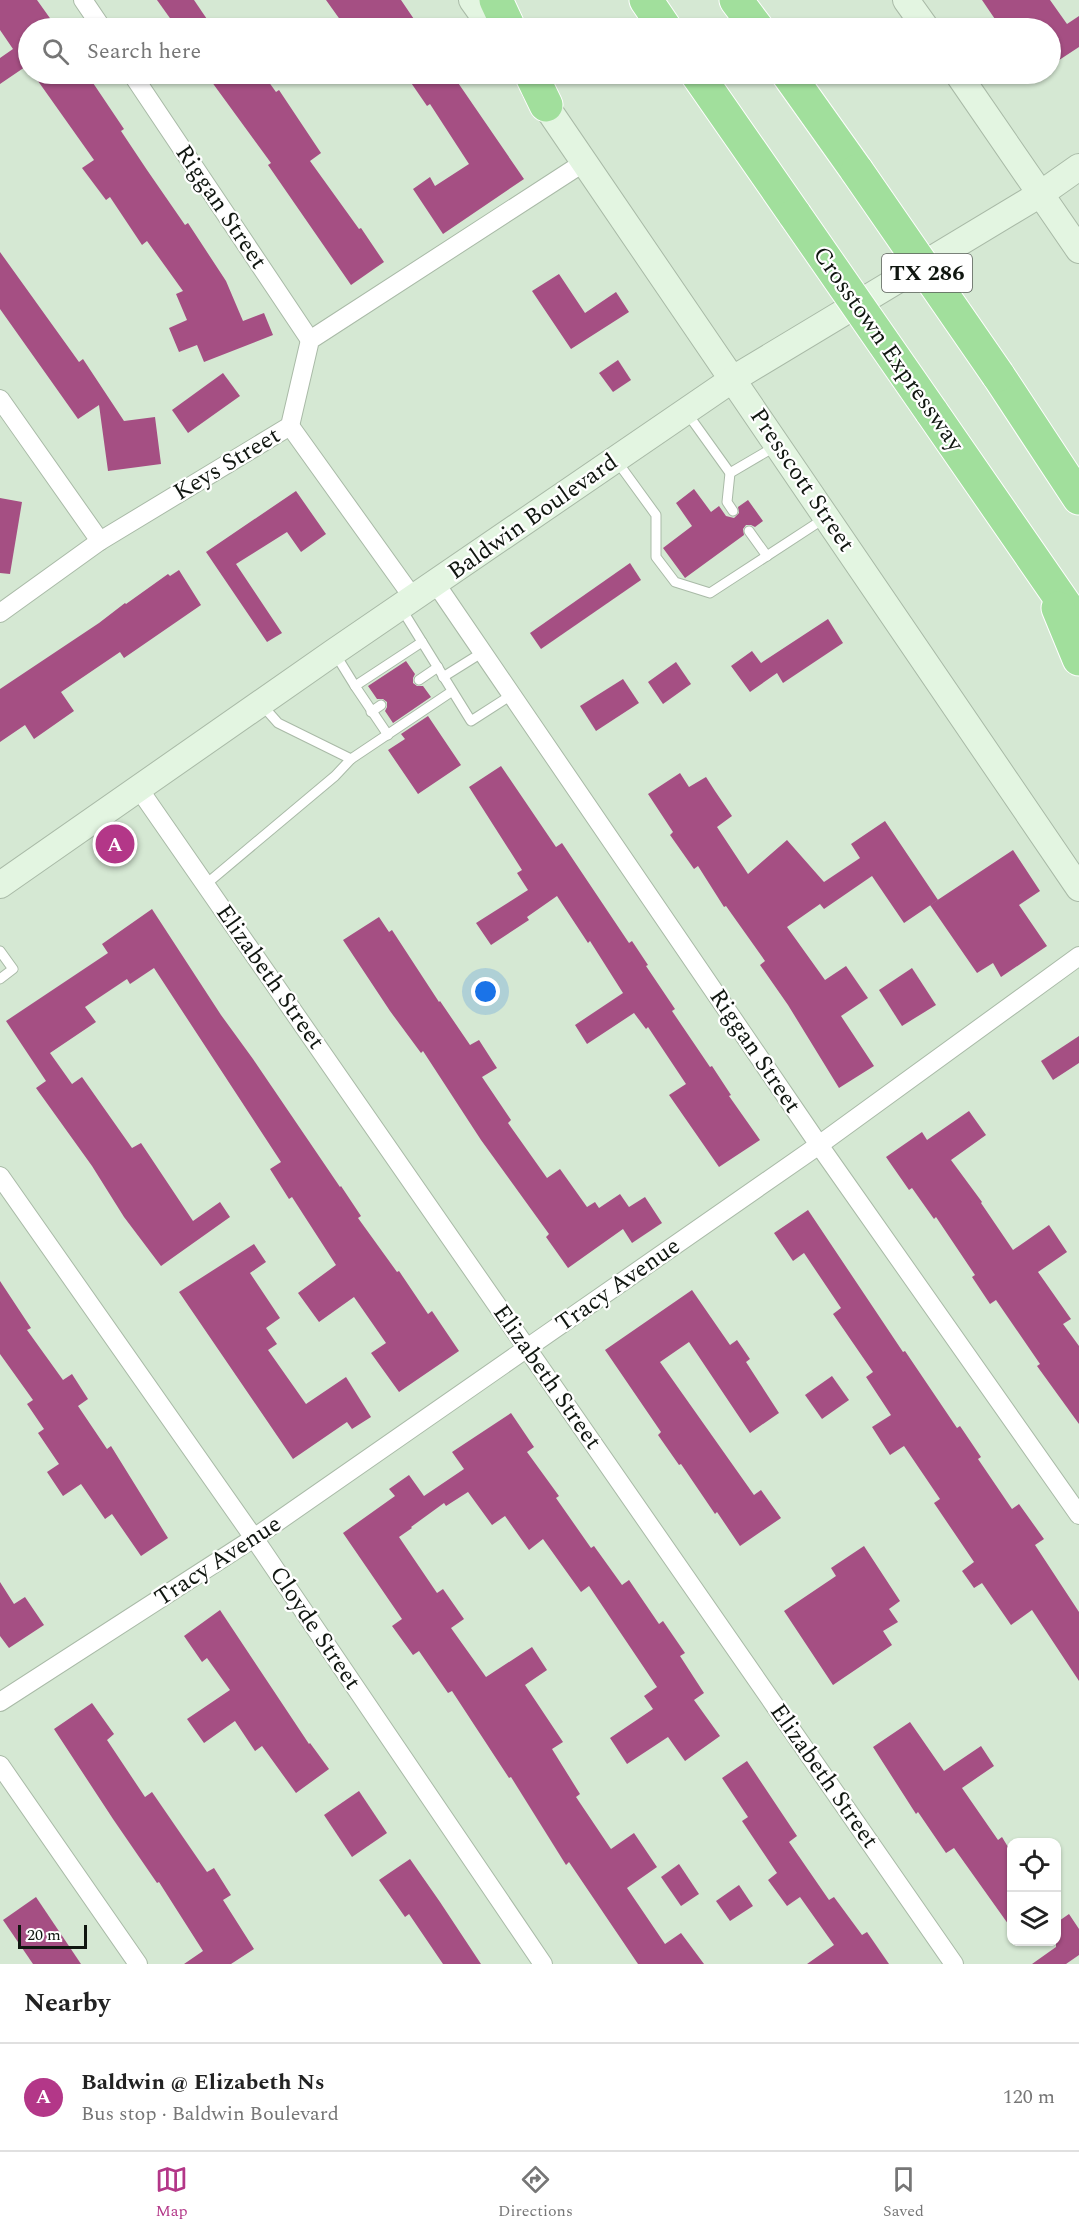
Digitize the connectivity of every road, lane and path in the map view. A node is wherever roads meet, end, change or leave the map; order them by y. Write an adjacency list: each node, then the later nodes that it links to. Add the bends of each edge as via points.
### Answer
1 (83, 0): 7 (street)
2 (472, 0): 8 (main road)
3 (496, 0): 9 (highway)
4 (646, 0): 10 (highway)
5 (736, 0): 11 (highway)
6 (906, 0): 12 (main road)
7 (95, 18)
8 (485, 18)
9 (504, 18)
10 (658, 18)
11 (750, 18)
12 (919, 18)
13 (139, 84): 24 (street, Riggan Street)
14 (531, 84): 19 (main road, Presscott Street)
15 (536, 84): 19 (highway)
16 (704, 84): 40 (highway, Crosstown Expressway / TX 286, bridge)
17 (795, 84): 27 (highway, TX 286, bridge)
18 (965, 84): 22 (main road)
19 (546, 105): 20 (main road, Presscott Street)
20 (583, 162): 24 (street); 25 (main road, Presscott Street)
21 (1079, 167): 22 (main road, Baldwin Boulevard)
22 (1042, 193): 23 (main road); 25 (main road, Baldwin Boulevard)
23 (1079, 250)
24 (310, 340): 29 (street, Keys Street)
25 (733, 379): 28 (main road, Baldwin Boulevard); 30 (main road, Presscott Street)
26 (0, 399): 38 (street)
27 (1017, 401): 33 (highway); 34 (highway, TX 286)
28 (686, 411): 31 (main road, Baldwin Boulevard); 32 (lane)
29 (290, 426): 38 (street, Keys Street); 42 (street)
30 (778, 445): 32 (lane); 36 (main road, Presscott Street)
31 (616, 460): 39 (lane, via 656,515 656,557 675,582 710,593); 41 (main road, Baldwin Boulevard)
32 (730, 473): 35 (lane, via 727,502)
33 (1079, 474)
34 (1079, 498)
35 (733, 511)
36 (827, 516): 39 (lane); 63 (main road, Presscott Street)
37 (749, 531): 39 (lane)
38 (99, 541): 43 (street, Keys Street)
39 (767, 556)
40 (1045, 576): 44 (highway, Crosstown Expressway / TX 286); 48 (highway)
41 (436, 584): 42 (main road, Baldwin Boulevard); 47 (street, Riggan Street)
42 (407, 603): 45 (lane); 46 (main road, Baldwin Boulevard)
43 (0, 613)
44 (1079, 625)
45 (422, 642): 49 (lane); 52 (lane)
46 (334, 652): 52 (lane); 55 (main road, Baldwin Boulevard)
47 (483, 652): 50 (lane); 54 (street, Riggan Street)
48 (1079, 659)
49 (438, 667): 50 (lane); 51 (lane)
50 (443, 677): 53 (lane)
51 (419, 680)
52 (355, 686): 57 (lane)
53 (451, 692): 54 (lane, via 471,721); 58 (lane)
54 (513, 694): 67 (street, Riggan Street)
55 (262, 704): 59 (lane, via 278,723); 60 (main road, Baldwin Boulevard)
56 (381, 705): 57 (lane)
57 (371, 712): 58 (lane)
58 (388, 735): 59 (lane)
59 (351, 759): 62 (lane)
60 (139, 789): 61 (main road, Baldwin Boulevard); 62 (street, Elizabeth Street)
61 (0, 885)
62 (205, 885): 69 (street, Elizabeth Street)
63 (1079, 888)
64 (0, 951): 66 (lane, via 13,969)
65 (1079, 956): 67 (street, Tracy Avenue)
66 (0, 979)
67 (819, 1144): 69 (street, Tracy Avenue); 70 (street, Riggan Street)
68 (0, 1176): 71 (street, Cloyde Street)
69 (527, 1348): 71 (street, Tracy Avenue); 76 (street, Elizabeth Street)
70 (1079, 1515)
71 (254, 1539): 72 (street, Tracy Avenue); 75 (street, Cloyde Street)
72 (0, 1702)
73 (0, 1765): 74 (street)
74 (138, 1964)
75 (543, 1964)
76 (954, 1964)

